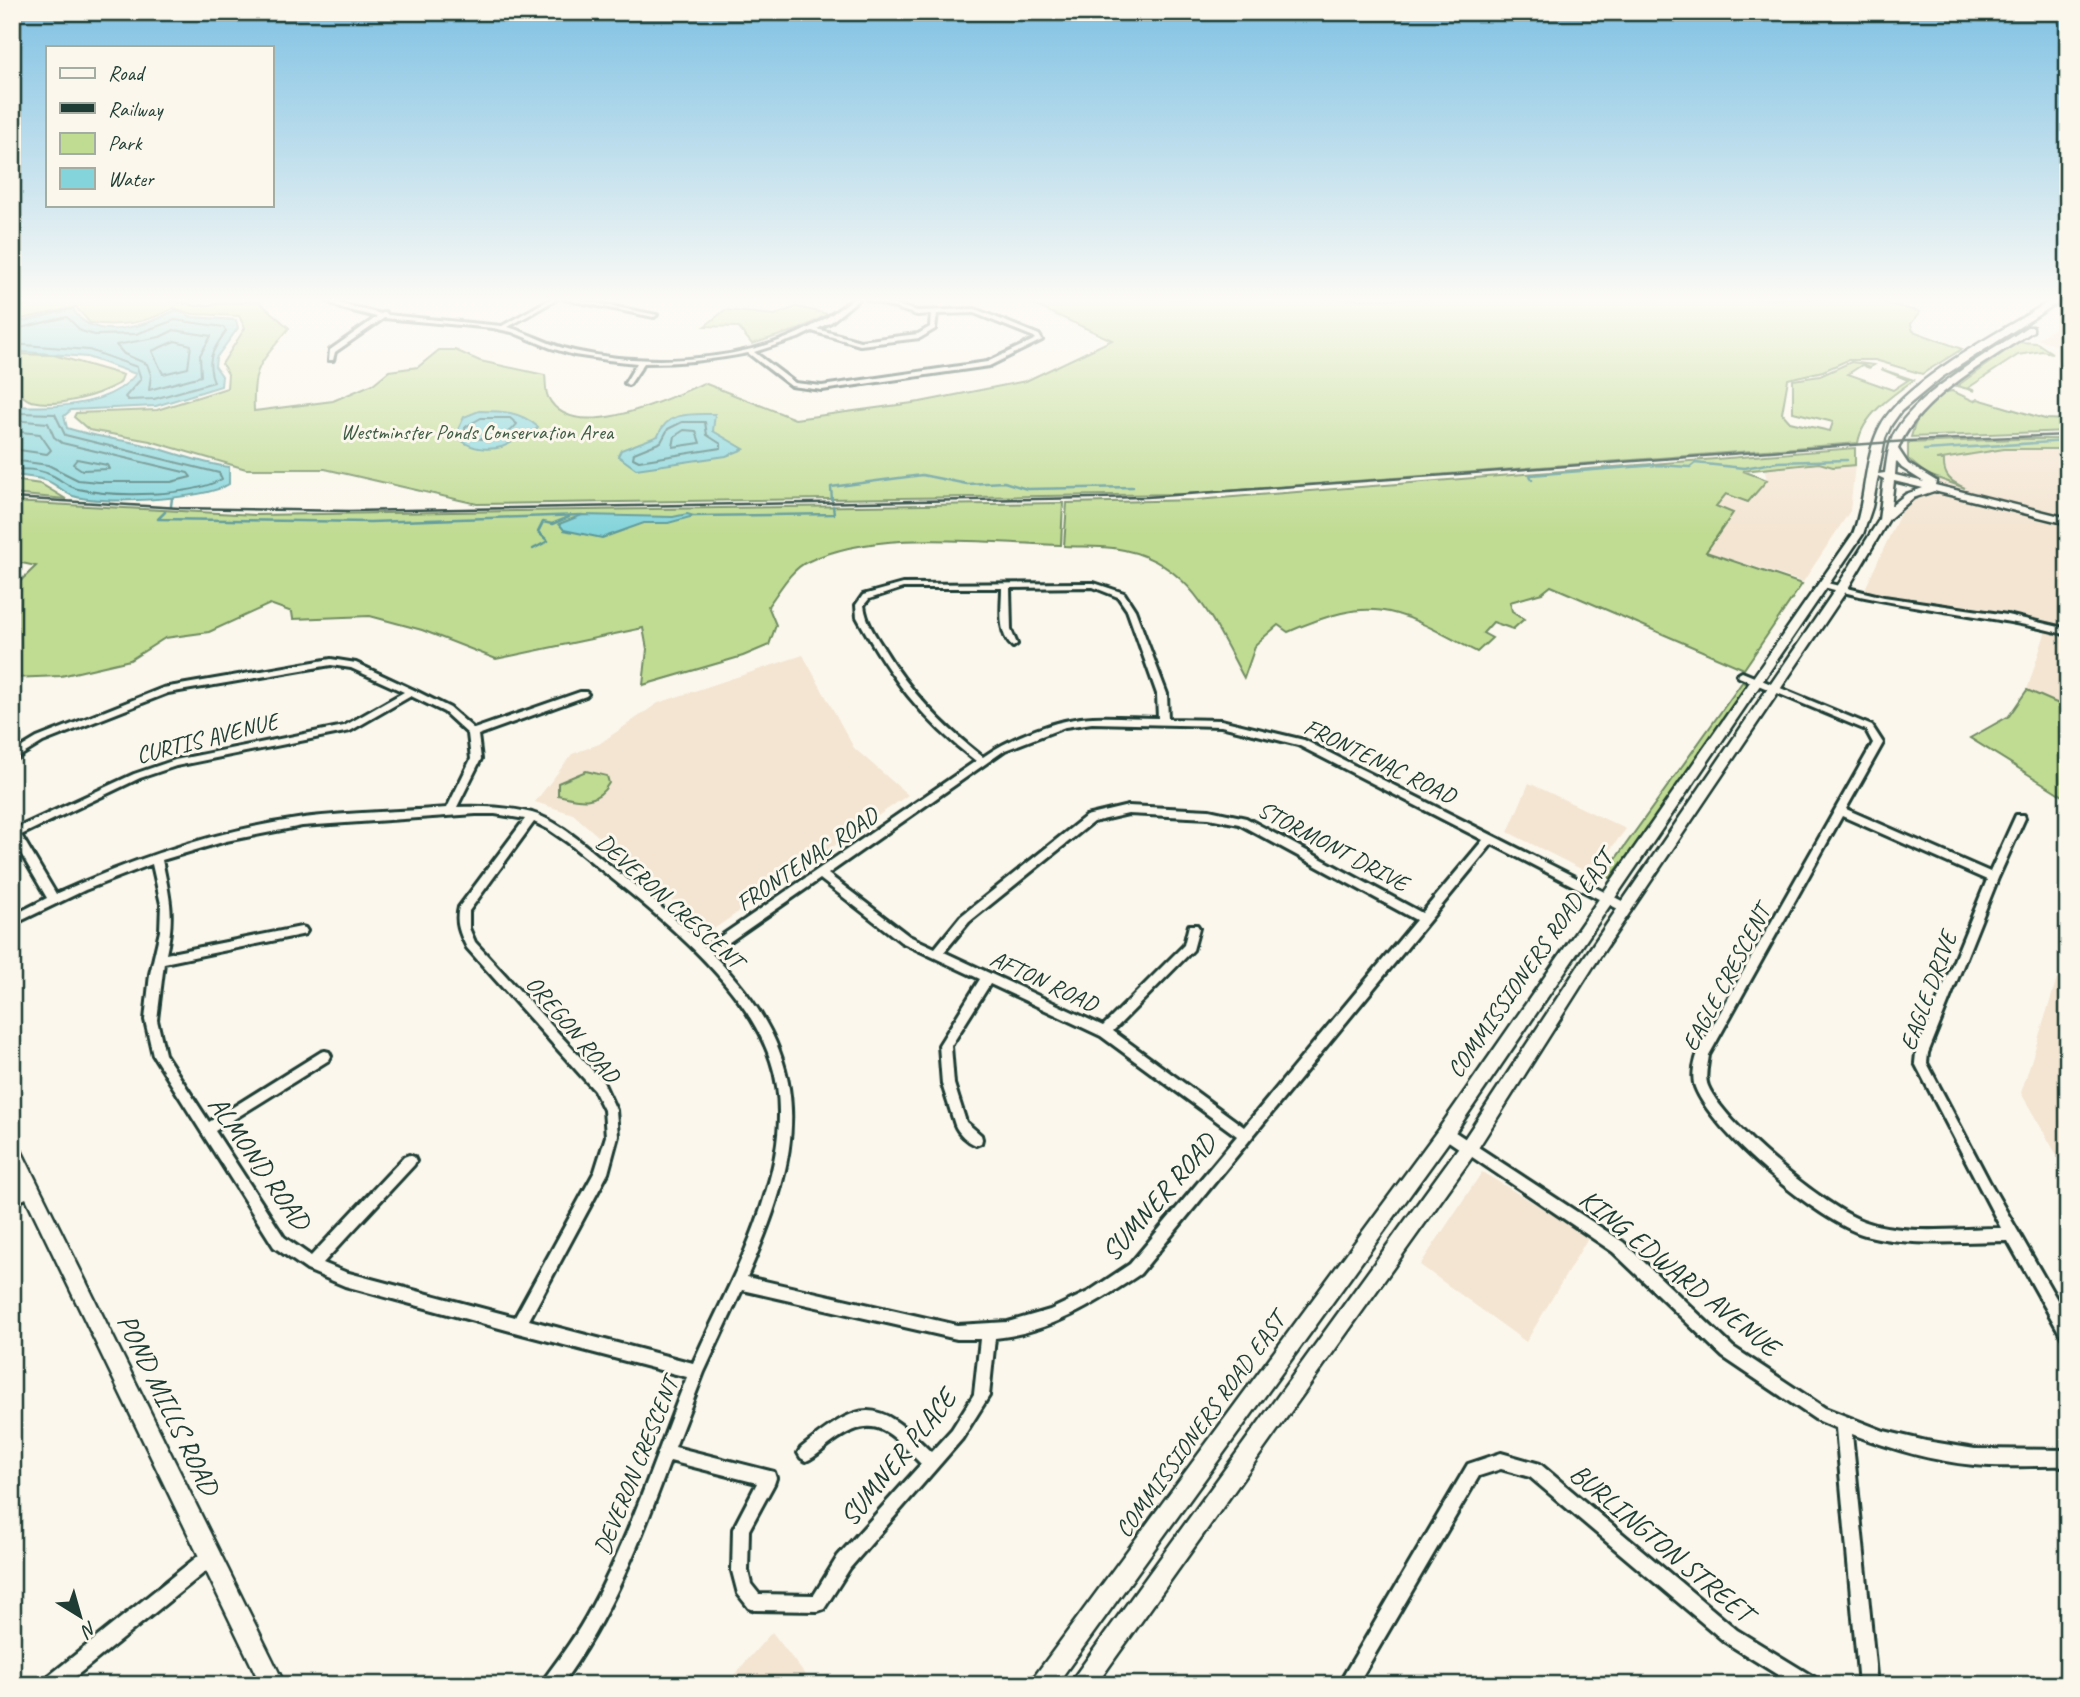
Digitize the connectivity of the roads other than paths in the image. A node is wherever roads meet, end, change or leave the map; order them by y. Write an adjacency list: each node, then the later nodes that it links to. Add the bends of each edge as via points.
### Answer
1 (631, 378): 6 (street)
2 (784, 378): 3 (street, via 793,385 822,388)
3 (890, 378)
4 (1934, 378): 8 (main road, COMMISSIONERS ROAD EAST, via 1899,407 1880,440)
5 (1959, 378): 7 (main road, COMMISSIONERS ROAD EAST, via 1927,400 1905,425)
6 (628, 383)
7 (1893, 449): 9 (main road, COMMISSIONERS ROAD EAST); 10 (main road, via 1905,466)
8 (1874, 473): 9 (main road); 14 (main road, COMMISSIONERS ROAD EAST, via 1864,522)
9 (1889, 476): 10 (main road); 11 (main road, COMMISSIONERS ROAD EAST)
10 (1955, 494): 11 (main road, via 1915,491); 12 (main road)
11 (1884, 520): 15 (main road, COMMISSIONERS ROAD EAST)
12 (2068, 521)
13 (1006, 584): 17 (street, via 1007,630); 23 (street, via 1094,584 1121,595 1154,667); 26 (street, via 903,586 866,597 860,605 861,617 905,691 945,734)
14 (1823, 584): 15 (street); 19 (main road, COMMISSIONERS ROAD EAST)
15 (1841, 590): 16 (street); 20 (main road, COMMISSIONERS ROAD EAST)
16 (2068, 632)
17 (1013, 644)
18 (1742, 674): 19 (street, EAGLE CRESCENT)
19 (1758, 681): 20 (street, EAGLE CRESCENT); 37 (main road, COMMISSIONERS ROAD EAST)
20 (1776, 689): 28 (street, EAGLE CRESCENT, via 1869,728 1877,737 1873,756); 38 (main road, COMMISSIONERS ROAD EAST)
21 (411, 692): 24 (street, via 447,710); 25 (street, via 343,662 202,682 138,699 40,740); 31 (street, CURTIS AVENUE, via 347,729 175,762)
22 (583, 694): 24 (street)
23 (1163, 721): 26 (street, FRONTENAC ROAD, via 1063,724 1021,738); 32 (street, FRONTENAC ROAD, via 1221,723 1301,741)
24 (473, 733): 27 (street, via 476,759)
25 (12, 758)
26 (983, 762): 34 (street, FRONTENAC ROAD)
27 (451, 810): 29 (street, DEVERON CRESCENT, via 485,809); 33 (street, DEVERON CRESCENT, via 303,822)
28 (1841, 811): 35 (street); 58 (street, EAGLE CRESCENT, via 1703,1054 1700,1084 1712,1105 1749,1144 1817,1203 1860,1227 1890,1233)
29 (532, 817): 44 (street, DEVERON CRESCENT, via 548,821 571,839); 61 (street, OREGON ROAD, via 463,910 463,928 471,945 599,1086 610,1110 612,1136 601,1172)
30 (2020, 818): 35 (street, EAGLE DRIVE)
31 (13, 831): 36 (street)
32 (1490, 839): 37 (street, FRONTENAC ROAD); 39 (street, SUMNER ROAD)
33 (156, 857): 36 (street, DEVERON CRESCENT); 45 (street, ALMOND ROAD, via 166,904)
34 (822, 875): 43 (street, AFTON ROAD, via 905,939); 44 (street, FRONTENAC ROAD)
35 (1993, 878): 58 (street, EAGLE DRIVE, via 1921,1063)
36 (53, 899): 40 (street, DEVERON CRESCENT)
37 (1606, 899): 38 (street, FRONTENAC ROAD); 50 (main road, COMMISSIONERS ROAD EAST)
38 (1626, 908): 53 (main road, COMMISSIONERS ROAD EAST)
39 (1423, 919): 43 (street, STORMONT DRIVE, via 1242,821 1209,814 1128,810 1090,819 965,919); 51 (street, SUMNER ROAD)
40 (12, 920)
41 (1193, 928): 47 (street, via 1189,947)
42 (301, 931): 45 (street)
43 (937, 953): 46 (street, AFTON ROAD)
44 (704, 954): 60 (street, DEVERON CRESCENT, via 752,1009 768,1036 778,1062 786,1115 779,1165)
45 (159, 960): 49 (street, ALMOND ROAD, via 152,1020 159,1055)
46 (987, 978): 47 (street, AFTON ROAD); 52 (street, via 945,1045 948,1084 961,1125)
47 (1105, 1032): 51 (street, AFTON ROAD)
48 (325, 1056): 49 (street)
49 (208, 1129): 59 (street, ALMOND ROAD, via 279,1242)
50 (1446, 1132): 53 (street, KING EDWARD AVENUE); 74 (main road, COMMISSIONERS ROAD EAST)
51 (1244, 1134): 62 (street, SUMNER ROAD, via 1135,1269 1061,1315 1024,1328)
52 (976, 1139)
53 (1469, 1147): 65 (street, KING EDWARD AVENUE, via 1618,1247 1728,1352 1820,1414); 75 (main road, COMMISSIONERS ROAD EAST)
54 (12, 1150): 56 (main road, POND MILLS ROAD)
55 (409, 1161): 59 (street)
56 (31, 1189): 57 (street); 70 (main road, POND MILLS ROAD)
57 (12, 1199)
58 (2011, 1234): 63 (street, EAGLE DRIVE)
59 (312, 1265): 61 (street, ALMOND ROAD, via 345,1279)
60 (738, 1282): 62 (street, SUMNER ROAD, via 957,1332); 64 (street, DEVERON CRESCENT)
61 (518, 1326): 64 (street, ALMOND ROAD)
62 (988, 1333): 69 (street, SUMNER PLACE, via 981,1396)
63 (2068, 1334)
64 (697, 1372): 66 (street, DEVERON CRESCENT)
65 (1843, 1423): 68 (street, KING EDWARD AVENUE, via 1884,1440 1975,1457); 78 (street)
66 (665, 1452): 69 (street, SUMNER PLACE, via 768,1478 741,1529 740,1571 744,1588 755,1602 818,1603 844,1562); 73 (street, DEVERON CRESCENT, via 600,1614)
67 (806, 1453): 69 (street, via 845,1422 872,1416 893,1424)
68 (2068, 1458)
69 (931, 1463)
70 (209, 1558): 71 (street); 72 (main road, POND MILLS ROAD)
71 (51, 1685)
72 (273, 1685)
73 (550, 1685)
74 (1042, 1685)
75 (1082, 1685)
76 (1347, 1685): 77 (street, BURLINGTON STREET, via 1474,1470 1501,1461 1534,1470 1731,1636)
77 (1811, 1685)
78 (1868, 1685)

